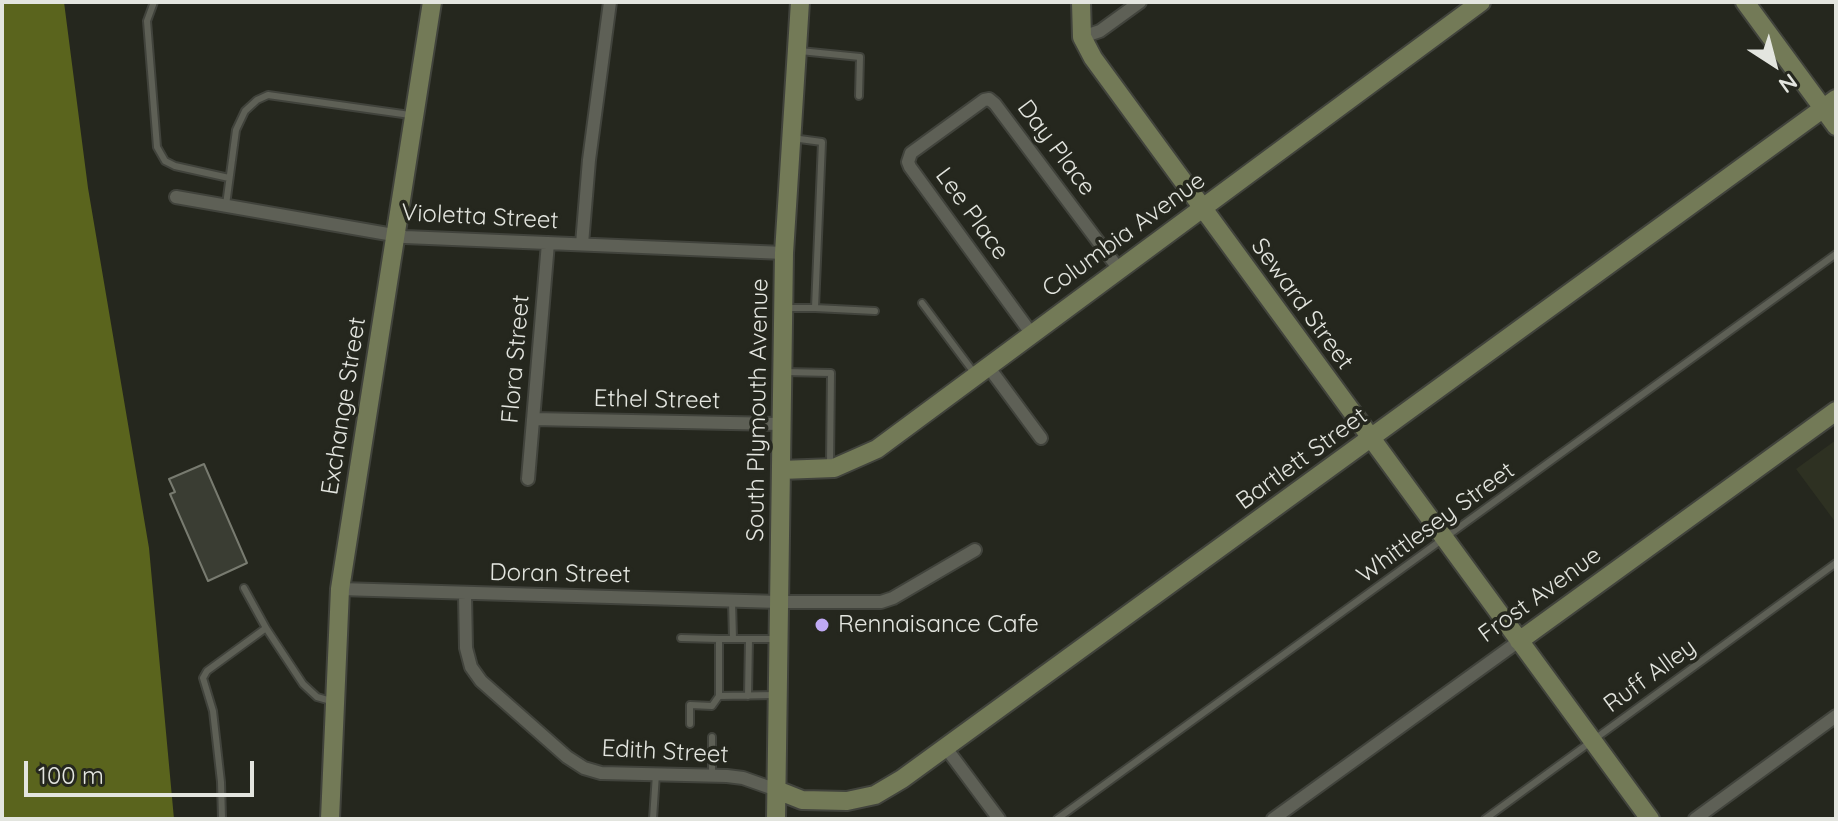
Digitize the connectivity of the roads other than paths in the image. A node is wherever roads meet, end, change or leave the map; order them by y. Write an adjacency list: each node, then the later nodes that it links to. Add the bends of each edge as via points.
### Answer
1 (154, 2): 17 (lane, via 147,21 157,147 175,166)
2 (432, 2): 13 (street, Exchange Street)
3 (610, 2): 23 (street)
4 (800, 2): 10 (street, South Plymouth Avenue)
5 (1081, 2): 9 (street, Seward Street)
6 (1140, 2): 9 (street, via 1100,31)
7 (1481, 2): 20 (street, Columbia Avenue)
8 (1745, 2): 12 (street)
9 (1082, 37): 20 (street, Seward Street)
10 (797, 51): 11 (lane, via 860,57); 16 (street, South Plymouth Avenue)
11 (859, 96)
12 (1830, 104): 14 (street); 38 (street, Bartlett Street)
13 (414, 115): 17 (lane, via 268,95 245,111 236,130); 21 (street, Exchange Street)
14 (1836, 126)
15 (944, 129): 26 (street, Day Place, via 989,99); 31 (street, Lee Place, via 911,153 908,162)
16 (791, 138): 24 (street, South Plymouth Avenue); 29 (lane, via 822,142)
17 (229, 178): 19 (lane)
18 (176, 197): 19 (street, Violetta Street)
19 (226, 206): 21 (street, Violetta Street)
20 (1202, 208): 26 (street, Columbia Avenue); 38 (street, Seward Street)
21 (395, 235): 22 (street, Violetta Street); 46 (street, Exchange Street)
22 (548, 243): 23 (street, Violetta Street); 35 (street, Flora Street)
23 (582, 244): 24 (street, Violetta Street)
24 (784, 253): 28 (street, South Plymouth Avenue)
25 (1836, 254): 42 (lane, Whittlesey Street)
26 (1118, 268): 31 (street, Columbia Avenue)
27 (922, 303): 32 (lane)
28 (783, 308): 29 (lane); 33 (street, South Plymouth Avenue)
29 (815, 308): 30 (lane)
30 (875, 311)
31 (1031, 333): 32 (street, Columbia Avenue)
32 (981, 370): 37 (street); 39 (street, Columbia Avenue, via 877,449)
33 (781, 372): 36 (street, South Plymouth Avenue); 39 (lane, via 831,373)
34 (1836, 411): 56 (street, Frost Avenue)
35 (533, 419): 36 (street, Ethel Street); 41 (street, Flora Street)
36 (780, 424): 40 (street, South Plymouth Avenue)
37 (1041, 438)
38 (1371, 438): 42 (street, Seward Street); 65 (street, Bartlett Street)
39 (830, 468): 40 (street, Columbia Avenue)
40 (781, 470): 49 (street, South Plymouth Avenue)
41 (528, 479)
42 (1445, 539): 56 (street, Seward Street); 74 (lane, Whittlesey Street)
43 (975, 550): 49 (street, Doran Street, via 887,601)
44 (1836, 563): 64 (lane, Ruff Alley)
45 (244, 588): 50 (lane)
46 (340, 589): 47 (street, Doran Street); 60 (street, Exchange Street)
47 (465, 594): 48 (street, Doran Street); 66 (street, Edith Street, via 466,648 481,681 584,768)
48 (732, 601): 49 (street, Doran Street); 53 (lane)
49 (779, 602): 55 (street, South Plymouth Avenue)
50 (266, 628): 60 (lane, via 307,689); 69 (lane, via 203,678 213,711)
51 (681, 638): 52 (lane)
52 (719, 639): 53 (lane); 58 (lane)
53 (733, 639): 54 (lane)
54 (749, 639): 55 (lane); 59 (lane)
55 (778, 639): 57 (street, South Plymouth Avenue)
56 (1519, 641): 64 (street, Seward Street); 75 (street, Frost Avenue)
57 (778, 695): 59 (lane); 68 (street, South Plymouth Avenue)
58 (719, 696): 59 (lane); 62 (lane, via 712,706 690,705)
59 (748, 696)
60 (335, 701): 70 (street, Exchange Street)
61 (1836, 716): 78 (street)
62 (690, 724)
63 (712, 737): 67 (lane)
64 (1593, 740): 76 (lane, Ruff Alley); 77 (street, Seward Street)
65 (946, 748): 68 (street, Bartlett Street, via 889,788 862,799 802,800); 73 (street)
66 (656, 774): 67 (street, Edith Street); 71 (lane)
67 (712, 776): 68 (street, Edith Street, via 743,778)
68 (777, 790): 72 (street, South Plymouth Avenue)
69 (222, 819)
70 (330, 819)
71 (653, 819)
72 (776, 819)
73 (999, 819)
74 (1057, 819)
75 (1273, 819)
76 (1485, 819)
77 (1650, 819)
78 (1695, 819)

